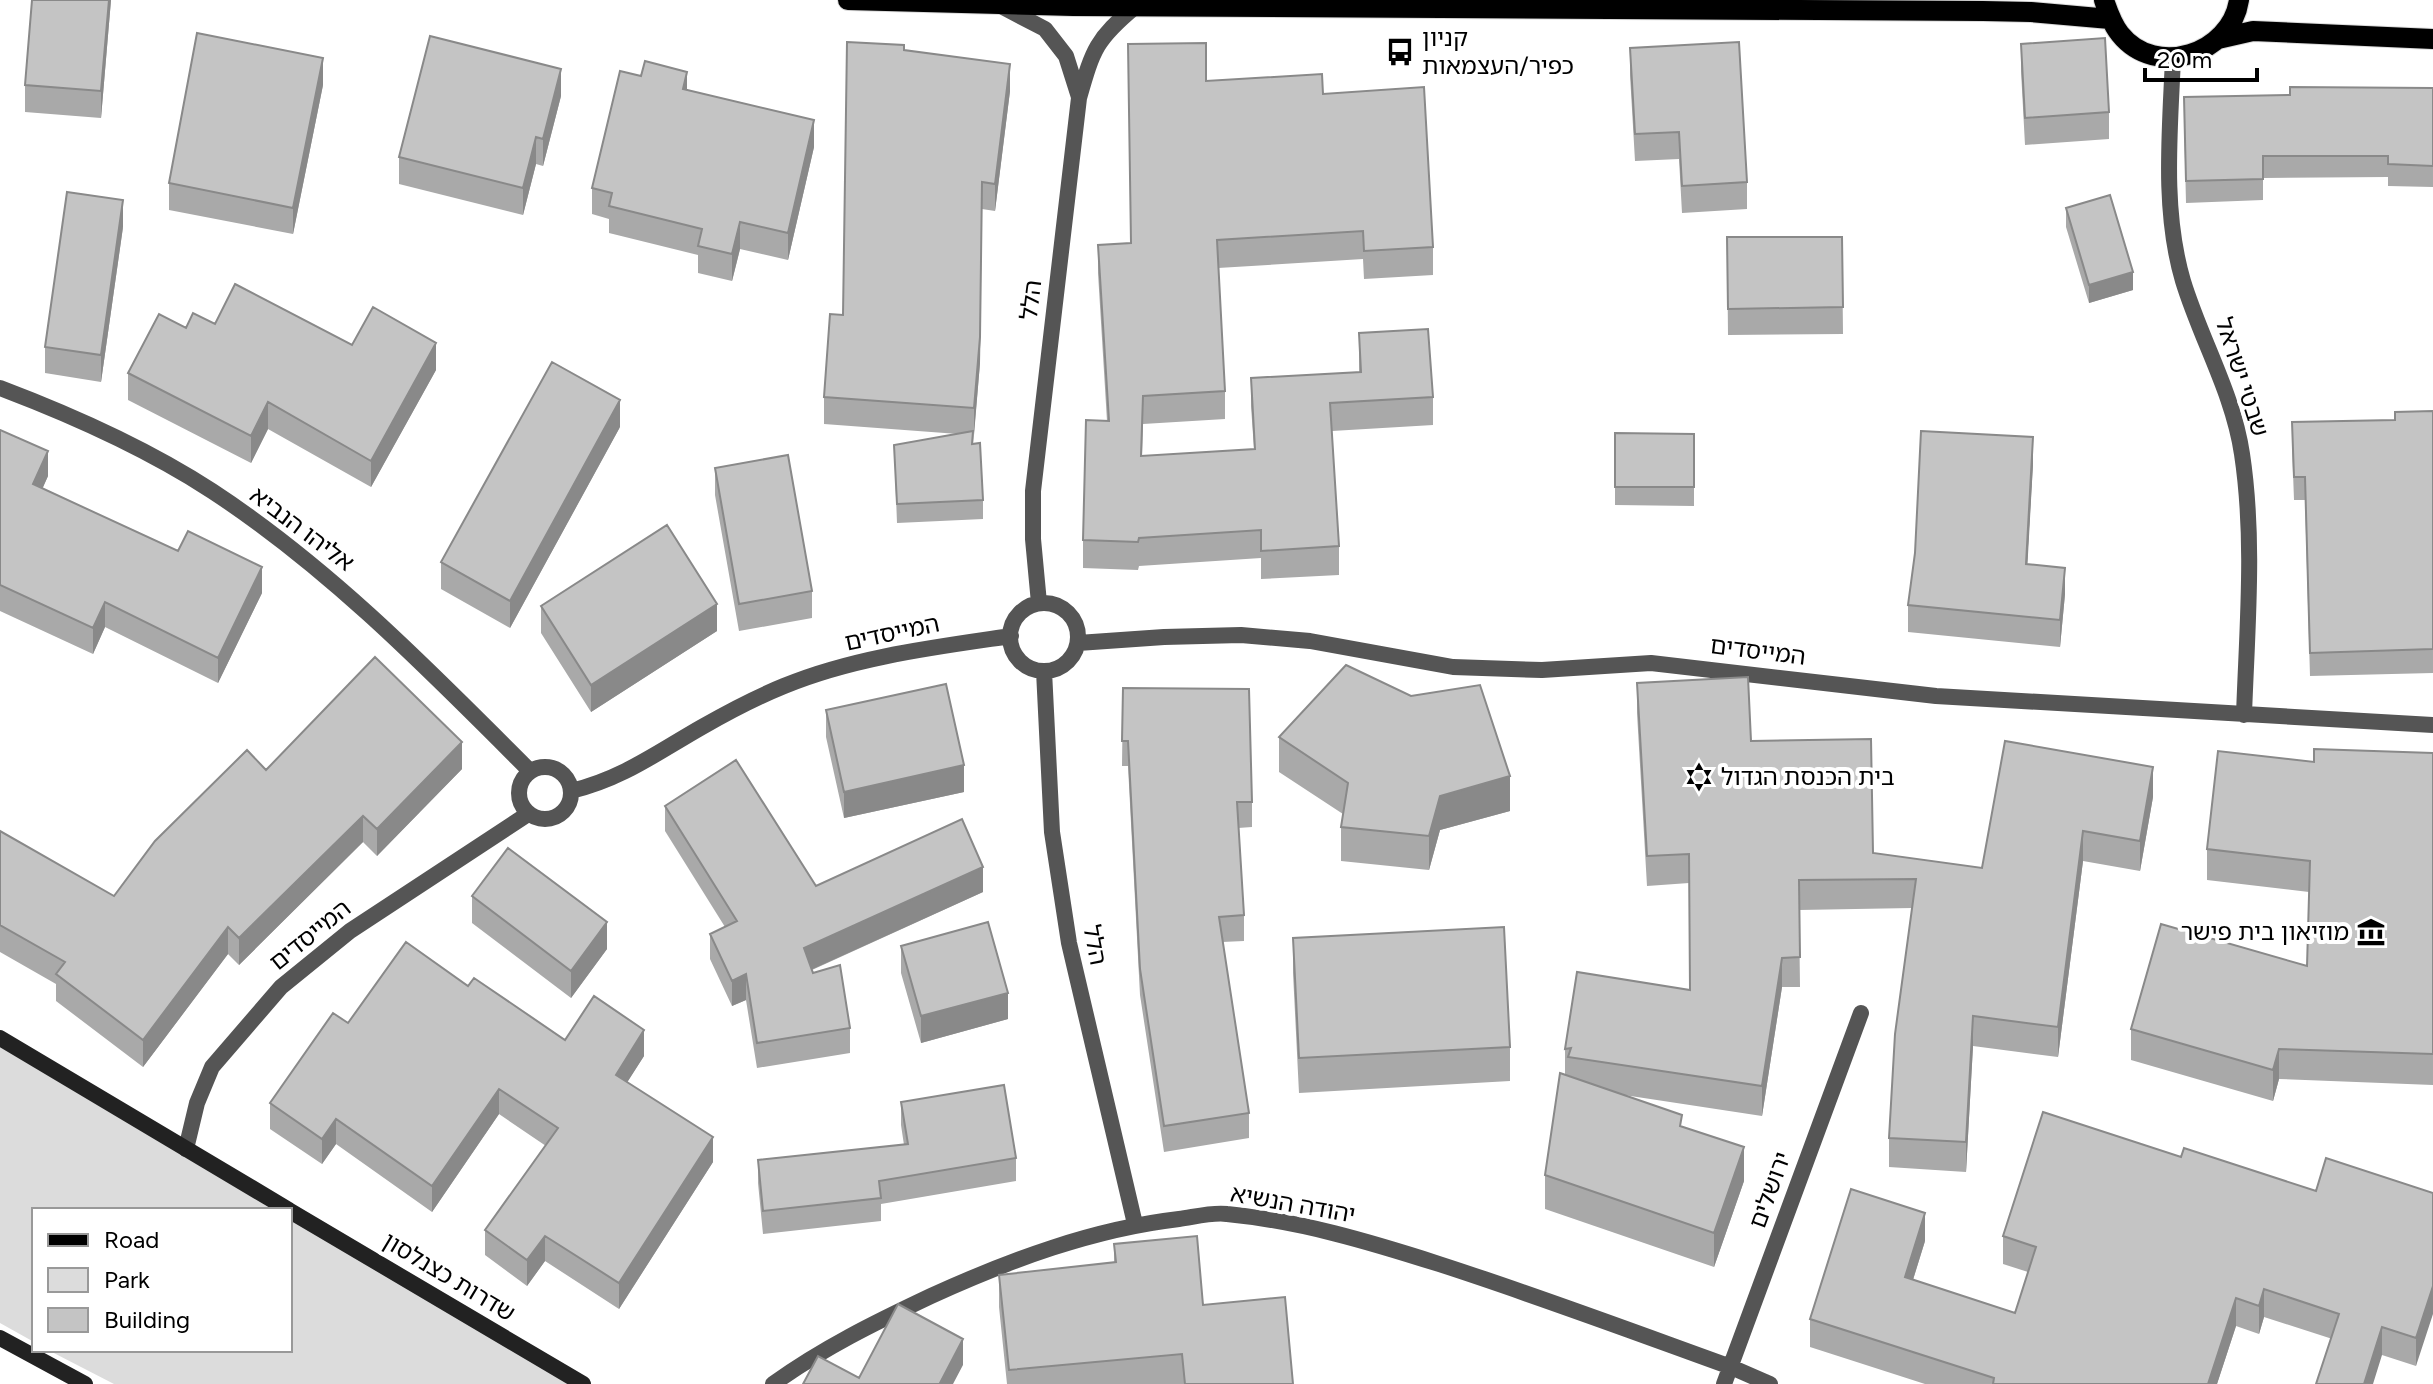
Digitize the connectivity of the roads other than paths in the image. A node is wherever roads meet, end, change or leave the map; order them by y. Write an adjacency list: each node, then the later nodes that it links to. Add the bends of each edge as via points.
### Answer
1 (848, 0): 3 (main road)
2 (2239, 0): 6 (main road)
3 (996, 4): 4 (main road); 9 (street, הלל, via 1045,29 1066,56)
4 (1136, 6): 5 (main road); 9 (street, הלל, via 1092,53)
5 (2107, 9): 8 (main road, via 2121,35 2136,48)
6 (2218, 39): 7 (main road, via 2253,31); 8 (main road, via 2195,54)
7 (2433, 39)
8 (2173, 58): 15 (street, שבטי ישראל, via 2172,230 2183,282 2225,387 2242,452 2249,535)
9 (1079, 98): 11 (street, הלל, via 1033,491)
10 (0, 388): 17 (street, אליהו הנביא, via 134,446 223,499 341,589)
11 (1039, 603): 12 (street, via 1016,618); 13 (street, via 1060,606 1068,613)
12 (1011, 636): 14 (street, via 1020,660); 18 (street, המייסדים, via 920,649 785,686 705,725 629,772)
13 (1078, 643): 14 (street, via 1062,666); 15 (street, המייסדים, via 1241,635 1310,641 1453,667 1542,670 1651,663 1936,696)
14 (1044, 671): 25 (street, הלל, via 1052,832 1069,943)
15 (2244, 715): 16 (street, המייסדים)
16 (2433, 725)
17 (530, 771): 18 (street, via 559,771); 19 (street, via 519,793)
18 (571, 791): 19 (street, via 570,803 558,816 542,820)
19 (528, 814): 22 (street, המייסדים, via 350,931 281,987 212,1067)
20 (1861, 1013): 27 (street, ירושלים)
21 (0, 1038): 22 (street, שדרות כצנלסון)
22 (186, 1149): 23 (street, שדרות כצנלסון)
23 (287, 1208)
24 (292, 1211): 29 (street, שדרות כצנלסון)
25 (1135, 1224): 27 (street, יהודה הנשיא, via 1224,1213 1342,1234); 30 (street, יהודה הנשיא, via 957,1284 833,1344)
26 (0, 1338): 28 (street)
27 (1731, 1367): 31 (street, ירושלים); 32 (street, יהודה הנשיא)
28 (78, 1383)
29 (583, 1384)
30 (773, 1384)
31 (1724, 1384)
32 (1770, 1384)

